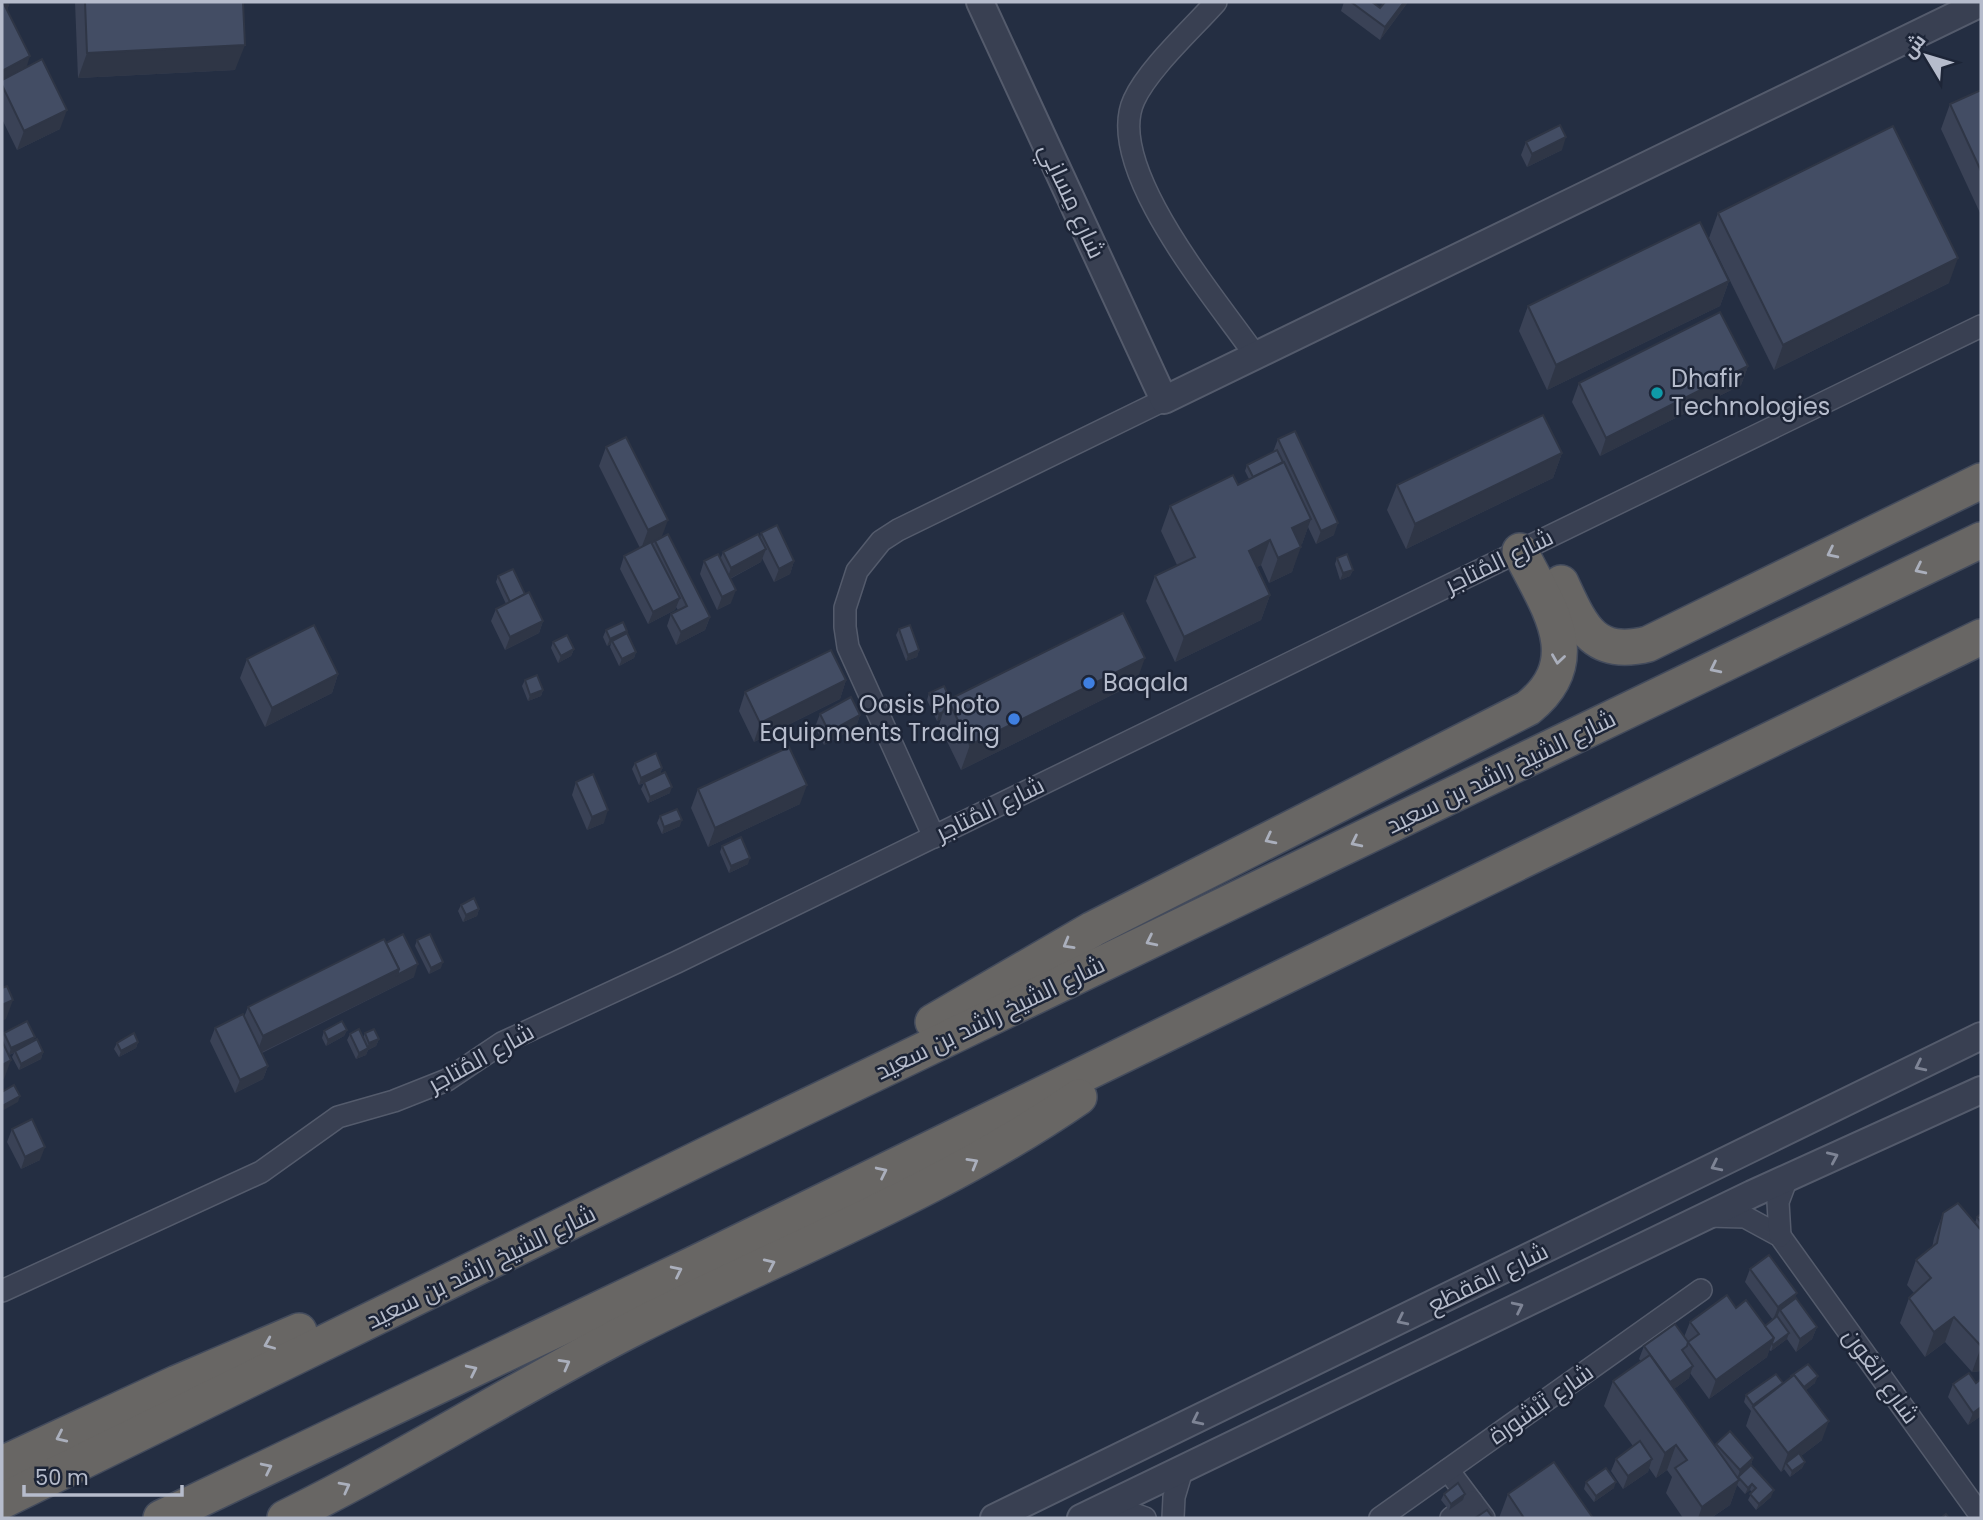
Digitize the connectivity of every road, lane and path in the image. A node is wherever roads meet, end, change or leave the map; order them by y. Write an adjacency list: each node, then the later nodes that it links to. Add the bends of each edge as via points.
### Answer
1 (980, 2): 6 (street, شارع مِسانِي)
2 (1216, 2): 5 (street, via 1141,88 1130,112 1128,133 1135,167 1156,212)
3 (1981, 3): 5 (street)
4 (1981, 326): 9 (street, شارع المُتاجر)
5 (1255, 355): 6 (street)
6 (1164, 400): 11 (street, via 898,530 875,548 857,571 845,608 848,647)
7 (1981, 481): 9 (highway, one-way to 9, via 1648,644 1628,649 1593,638)
8 (1981, 540): 15 (highway, شارع الشيخ راشد بن سعيد, one-way to 15)
9 (1530, 546): 11 (street, شارع المُتاجر); 15 (highway, one-way to 15, via 1557,627 1560,661 1544,695 1528,708 1093,929)
10 (1981, 637): 12 (highway)
11 (934, 836): 21 (street, شارع المُتاجر, via 502,1043 447,1080 338,1117 261,1172)
12 (1175, 1029): 31 (highway, one-way to 12); 32 (highway, one-way to 12, via 639,1326 937,1183 1062,1108)
13 (1981, 1036): 22 (street, شارع المَقطَع, one-way to 22)
14 (1981, 1090): 16 (street, شارع المَقطَع, one-way to 14)
15 (708, 1154): 17 (highway, شارع الشيخ راشد بن سعيد)
16 (1787, 1178): 18 (street, شارع المَقطَع); 19 (street, via 1778,1202)
17 (648, 1185): 24 (highway, one-way to 24, via 177,1383); 27 (highway, شارع الشيخ راشد بن سعيد)
18 (1707, 1216): 19 (street, شارع العُون, via 1745,1217); 23 (street, شارع المَقطَع, one-way to 18)
19 (1780, 1236): 30 (street, شارع العُون)
20 (1701, 1290): 26 (street, شارع تَبْشورة)
21 (2, 1291)
22 (1444, 1300): 23 (street, via 1466,1304 1466,1320 1289,1408); 33 (street, شارع المَقطَع, one-way to 33)
23 (1228, 1448): 25 (street, شارع المَقطَع)
24 (2, 1464)
25 (1182, 1469): 28 (street, شارع المَقطَع); 36 (street)
26 (1448, 1470): 29 (street); 37 (street, شارع تَبْشورة)
27 (2, 1502)
28 (1109, 1505): 34 (street, شارع المَقطَع); 35 (street)
29 (1478, 1510): 38 (street)
30 (1981, 1516)
31 (161, 1518)
32 (285, 1518)
33 (994, 1518)
34 (1081, 1518)
35 (1145, 1518)
36 (1173, 1518)
37 (1380, 1518)
38 (1451, 1518)

